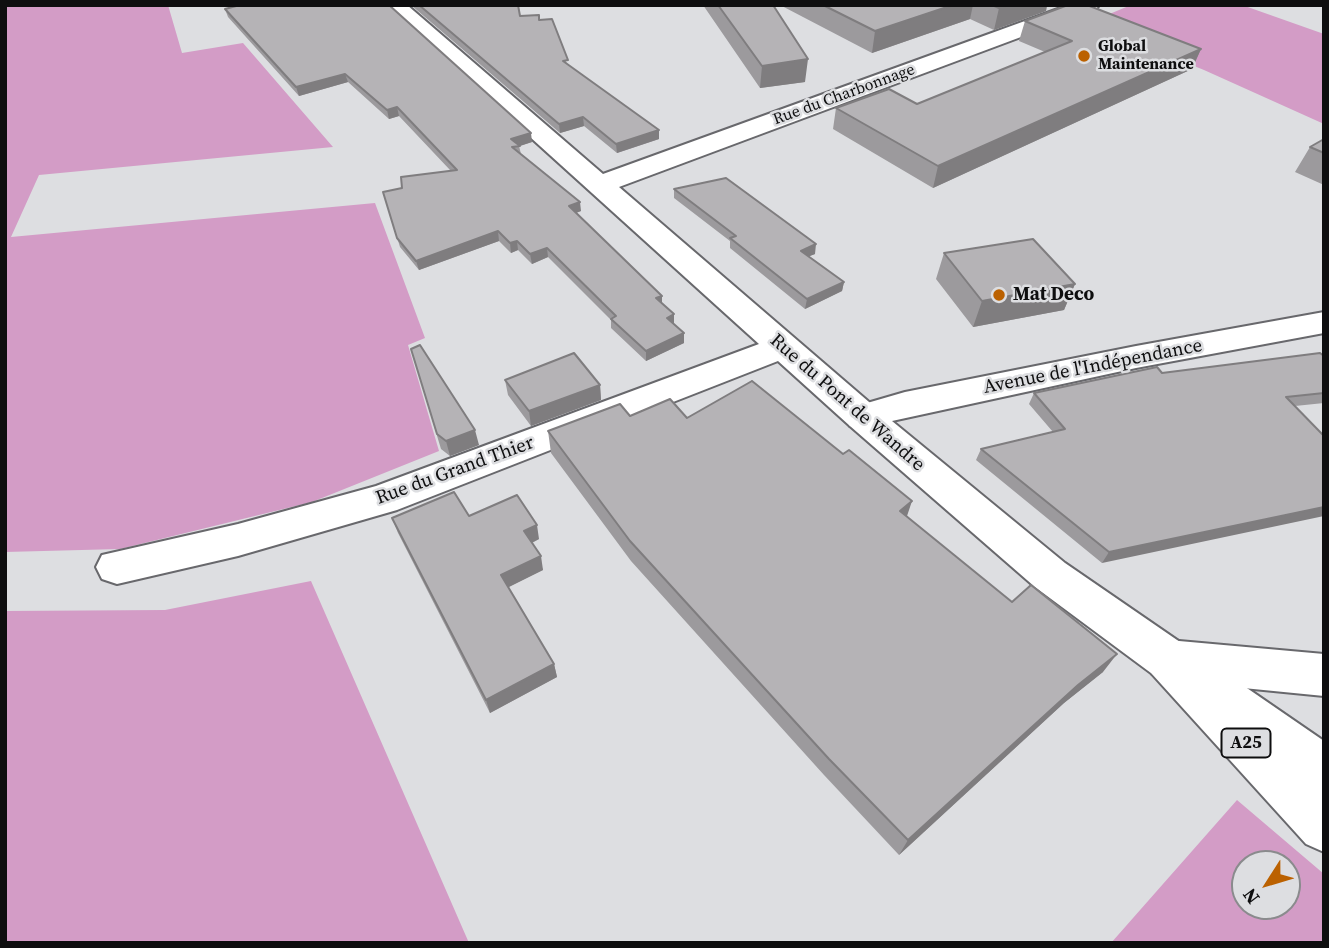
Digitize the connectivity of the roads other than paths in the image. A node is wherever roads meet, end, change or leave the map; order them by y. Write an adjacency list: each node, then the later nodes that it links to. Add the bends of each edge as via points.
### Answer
1 (394, 5): 3 (main road, Rue du Pont de Wandre)
2 (1089, 5): 3 (main road, Rue du Charbonnage)
3 (599, 185): 5 (main road, Rue du Pont de Wandre)
4 (1324, 322): 6 (main road, Avenue de l'Indépendance, via 1109,362)
5 (783, 347): 6 (main road, Rue du Pont de Wandre); 7 (main road, Rue du Grand Thier, via 383,499 238,540)
6 (863, 418): 8 (main road, Rue du Pont de Wandre, via 1050,575)
7 (117, 567)
8 (1168, 660): 9 (main road); 10 (main road, Rue du Pont de Wandre); 11 (main road, A25)
9 (1324, 674)
10 (1324, 772)
11 (1324, 826)

